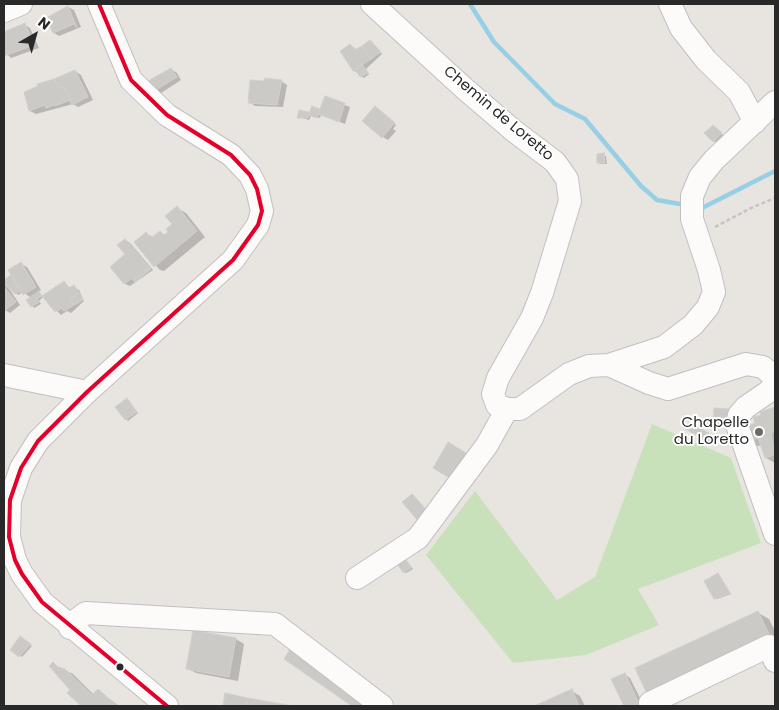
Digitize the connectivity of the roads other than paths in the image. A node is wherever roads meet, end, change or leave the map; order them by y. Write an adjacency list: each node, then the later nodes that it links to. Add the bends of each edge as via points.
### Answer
1 (21, 4): 5 (street)
2 (99, 4): 11 (street, via 131,80 167,115 231,155 250,175 262,211 258,225 233,260)
3 (372, 4): 12 (street, Chemin de Loretto, via 486,107 555,162 568,179 570,201 542,293 493,394 497,405)
4 (670, 4): 7 (street, via 706,60 740,92)
5 (4, 11)
6 (775, 102): 7 (street)
7 (755, 122): 8 (street, via 705,171 692,196 695,230 714,292 708,307 693,325 664,348)
8 (609, 365): 10 (street, via 668,389 746,364 762,367 772,375); 12 (street, via 589,366 568,374 520,408)
9 (4, 374): 11 (street)
10 (775, 384): 13 (street, via 743,411 737,425)
11 (88, 392): 14 (street, via 38,441 20,468 10,500 9,536 15,560)
12 (507, 409): 15 (street, via 487,445 418,538)
13 (775, 534)
14 (13, 573): 16 (street)
15 (357, 578)
16 (70, 628): 18 (street); 19 (street, via 86,613 275,624)
17 (775, 661): 20 (street, via 769,646 650,703)
18 (167, 706)
19 (382, 706)
20 (652, 706)

